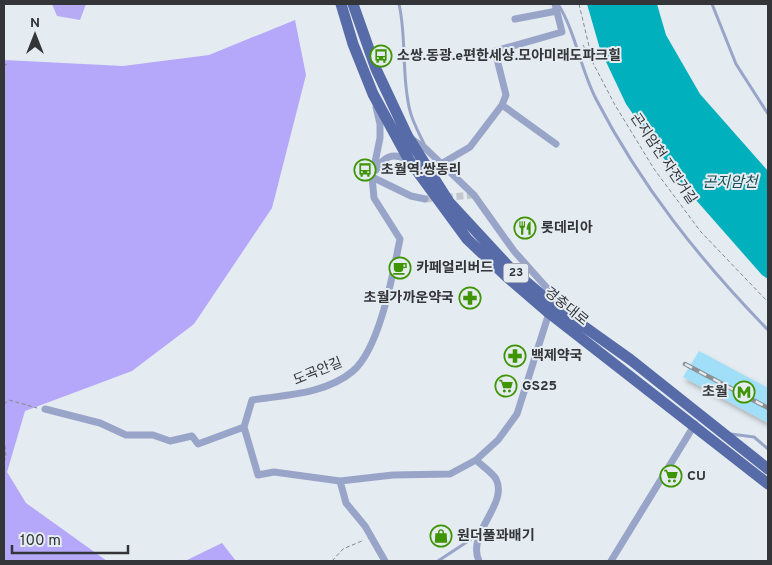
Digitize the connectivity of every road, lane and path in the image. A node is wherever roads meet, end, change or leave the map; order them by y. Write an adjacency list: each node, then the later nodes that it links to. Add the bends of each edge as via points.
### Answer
1 (341, 4): 10 (main road, 경충대로 / 23)
2 (353, 4): 13 (main road, 경충대로 / 23, via 376,69)
3 (399, 4): 15 (lane, via 405,27 410,112)
4 (579, 4): 20 (path, 곤지암천 자전거길, via 593,63 654,169 701,232)
5 (712, 4): 12 (lane, via 736,64)
6 (556, 6): 7 (street); 11 (street, via 562,32 495,51 506,94); 23 (lane, via 569,23 576,53 595,98 645,184 701,258)
7 (514, 19)
8 (8, 64): 9 (path)
9 (4, 66)
10 (373, 94): 16 (main road, 경충대로 / 23); 18 (street, 도곡안길, via 380,138)
11 (502, 106): 14 (street); 17 (street, via 470,147)
12 (768, 114)
13 (408, 137): 15 (street); 22 (main road, 경충대로 / 23, via 449,202 473,229 550,303)
14 (556, 144)
15 (426, 149): 17 (street)
16 (409, 160): 18 (street, via 398,155 388,156); 21 (main road, 경충대로 / 23, via 467,239)
17 (441, 164): 22 (street, via 474,194 514,251)
18 (372, 177): 19 (street, via 411,196); 29 (street, 도곡안길, via 374,198 400,239 391,284 372,343 363,360 336,381 292,396 252,400)
19 (425, 199)
20 (768, 302)
21 (549, 312): 24 (main road, 경충대로 / 23); 34 (street, via 517,414 498,440)
22 (583, 326): 25 (main road, 경충대로 / 23)
23 (768, 330)
24 (650, 393): 25 (main road, via 662,394 678,404); 30 (main road, 경충대로 / 23)
25 (683, 402): 28 (main road, 경충대로 / 23)
26 (4, 404): 27 (path, via 9,400)
27 (44, 409): 29 (street, via 100,423 126,436 153,436 170,442 192,436 198,444)
28 (700, 415): 30 (street); 31 (main road, 경충대로 / 23)
29 (244, 427): 37 (street, via 258,475 292,473)
30 (692, 427): 38 (main road, 경충대로 / 23); 45 (street)
31 (723, 433): 33 (lane, via 754,437); 36 (main road, 경충대로 / 23)
32 (4, 439): 35 (path)
33 (768, 449)
34 (476, 460): 37 (street, via 450,474); 39 (street, via 495,477 499,492)
35 (4, 463)
36 (768, 469)
37 (340, 480): 40 (street, via 346,503)
38 (768, 484)
39 (481, 533): 43 (lane); 44 (street, via 476,551)
40 (371, 536): 41 (path, via 344,549); 42 (street)
41 (332, 561)
42 (386, 561)
43 (438, 561)
44 (479, 561)
45 (611, 561)

